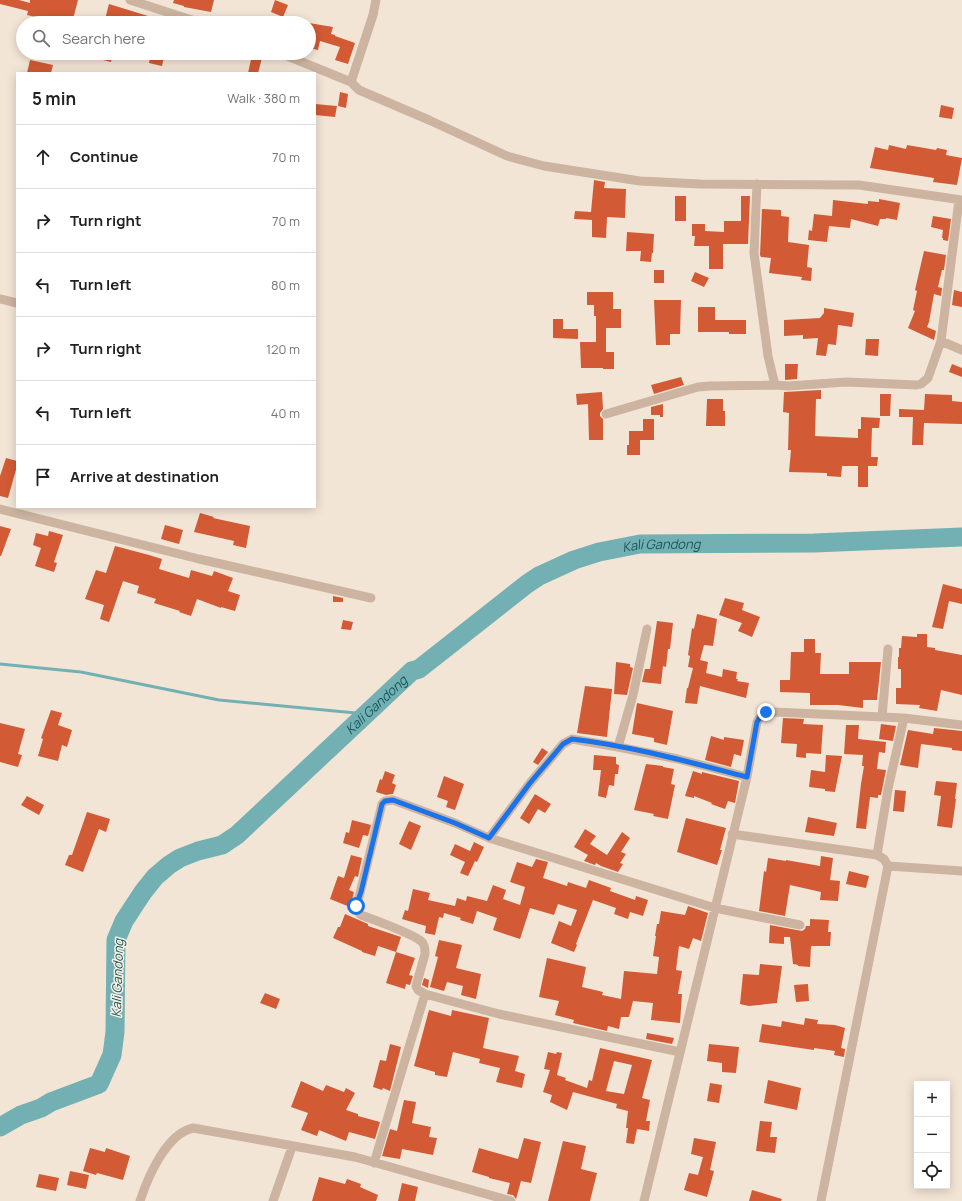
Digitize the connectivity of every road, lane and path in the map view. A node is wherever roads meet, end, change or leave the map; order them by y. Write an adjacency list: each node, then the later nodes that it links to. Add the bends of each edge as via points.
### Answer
1 (130, 0): 3 (street)
2 (376, 0): 5 (street)
3 (179, 16)
4 (297, 60): 5 (street)
5 (350, 82): 6 (street, via 359,90 507,156 544,166 640,181)
6 (757, 184): 7 (street, via 859,185); 12 (street, via 754,253 768,356)
7 (961, 200): 10 (street)
8 (0, 299): 9 (street)
9 (16, 303)
10 (941, 341): 11 (street); 12 (street, via 928,378 921,384 846,382)
11 (962, 350)
12 (775, 385): 13 (street, via 698,387)
13 (606, 414)
14 (0, 509): 15 (street, via 199,560)
15 (371, 598)
16 (647, 629): 21 (street, via 633,695)
17 (888, 649): 18 (street)
18 (882, 717): 19 (street); 22 (street, via 766,712 757,722)
19 (904, 718): 20 (street); 25 (street)
20 (962, 725)
21 (618, 747): 22 (street); 24 (street, via 572,739 563,744)
22 (747, 777): 23 (street)
23 (732, 834): 25 (street); 28 (street)
24 (489, 838): 28 (street); 30 (street, via 393,800 382,804 356,909 361,915 422,942 425,954 416,986)
25 (877, 855): 26 (street, via 884,859)
26 (888, 866): 27 (street); 38 (street)
27 (962, 871)
28 (715, 908): 29 (street); 31 (street)
29 (800, 925)
30 (425, 994): 31 (street, via 499,1014); 33 (street)
31 (680, 1052): 37 (street)
32 (292, 1147): 33 (street, via 355,1157); 34 (street, via 193,1128 185,1130 161,1155 145,1185); 35 (street)
33 (374, 1163): 36 (street)
34 (140, 1201)
35 (273, 1201)
36 (511, 1201)
37 (644, 1201)
38 (821, 1201)

